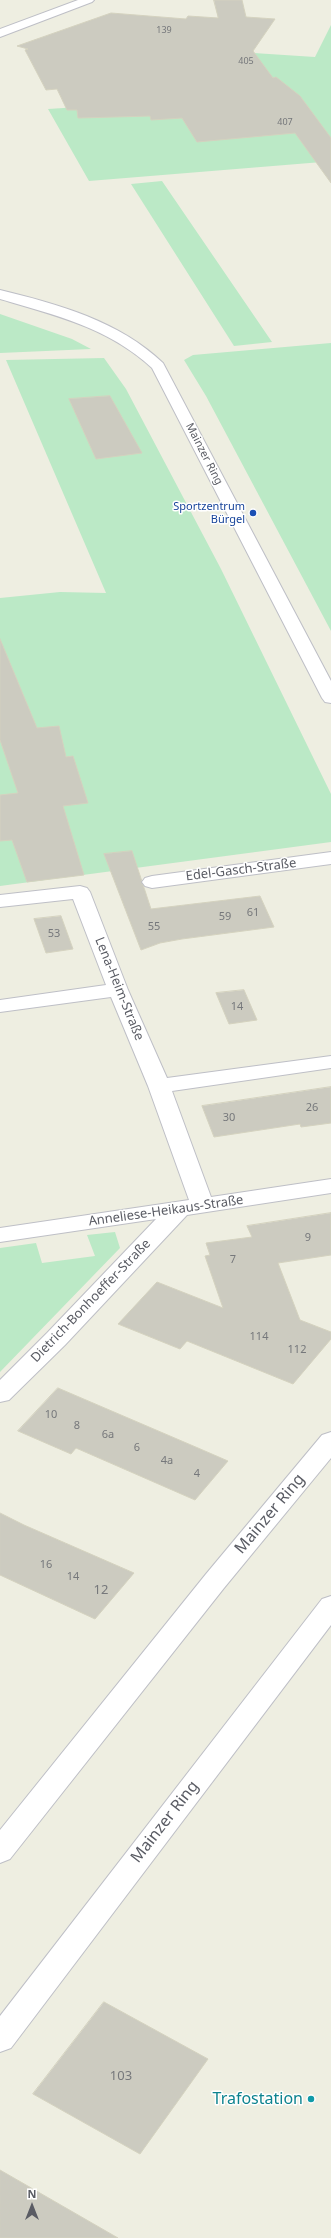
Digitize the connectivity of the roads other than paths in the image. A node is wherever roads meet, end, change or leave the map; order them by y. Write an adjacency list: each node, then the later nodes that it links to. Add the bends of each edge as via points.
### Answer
1 (88, 0): 2 (street)
2 (0, 33)
3 (0, 294): 4 (street, Mainzer Ring, via 111,332 136,347 158,366)
4 (331, 698)
5 (331, 858): 6 (street, Edel-Gasch-Straße)
6 (152, 882)
7 (0, 901): 8 (street, Lena-Heim-Straße, via 80,892)
8 (118, 990): 9 (street); 11 (street, Lena-Heim-Straße)
9 (0, 1006)
10 (331, 1062): 11 (street)
11 (159, 1086): 13 (street, Lena-Heim-Straße)
12 (331, 1186): 13 (street, Anneliese-Heikaus-Straße)
13 (203, 1206): 14 (street, Anneliese-Heikaus-Straße)
14 (180, 1208): 15 (street, Anneliese-Heikaus-Straße); 16 (street, Dietrich-Bonhoeffer-Straße)
15 (0, 1235)
16 (0, 1394)
17 (331, 1441): 19 (street, Mainzer Ring, via 215,1581)
18 (331, 1606): 20 (street, Mainzer Ring)
19 (0, 1851)
20 (0, 2038)

